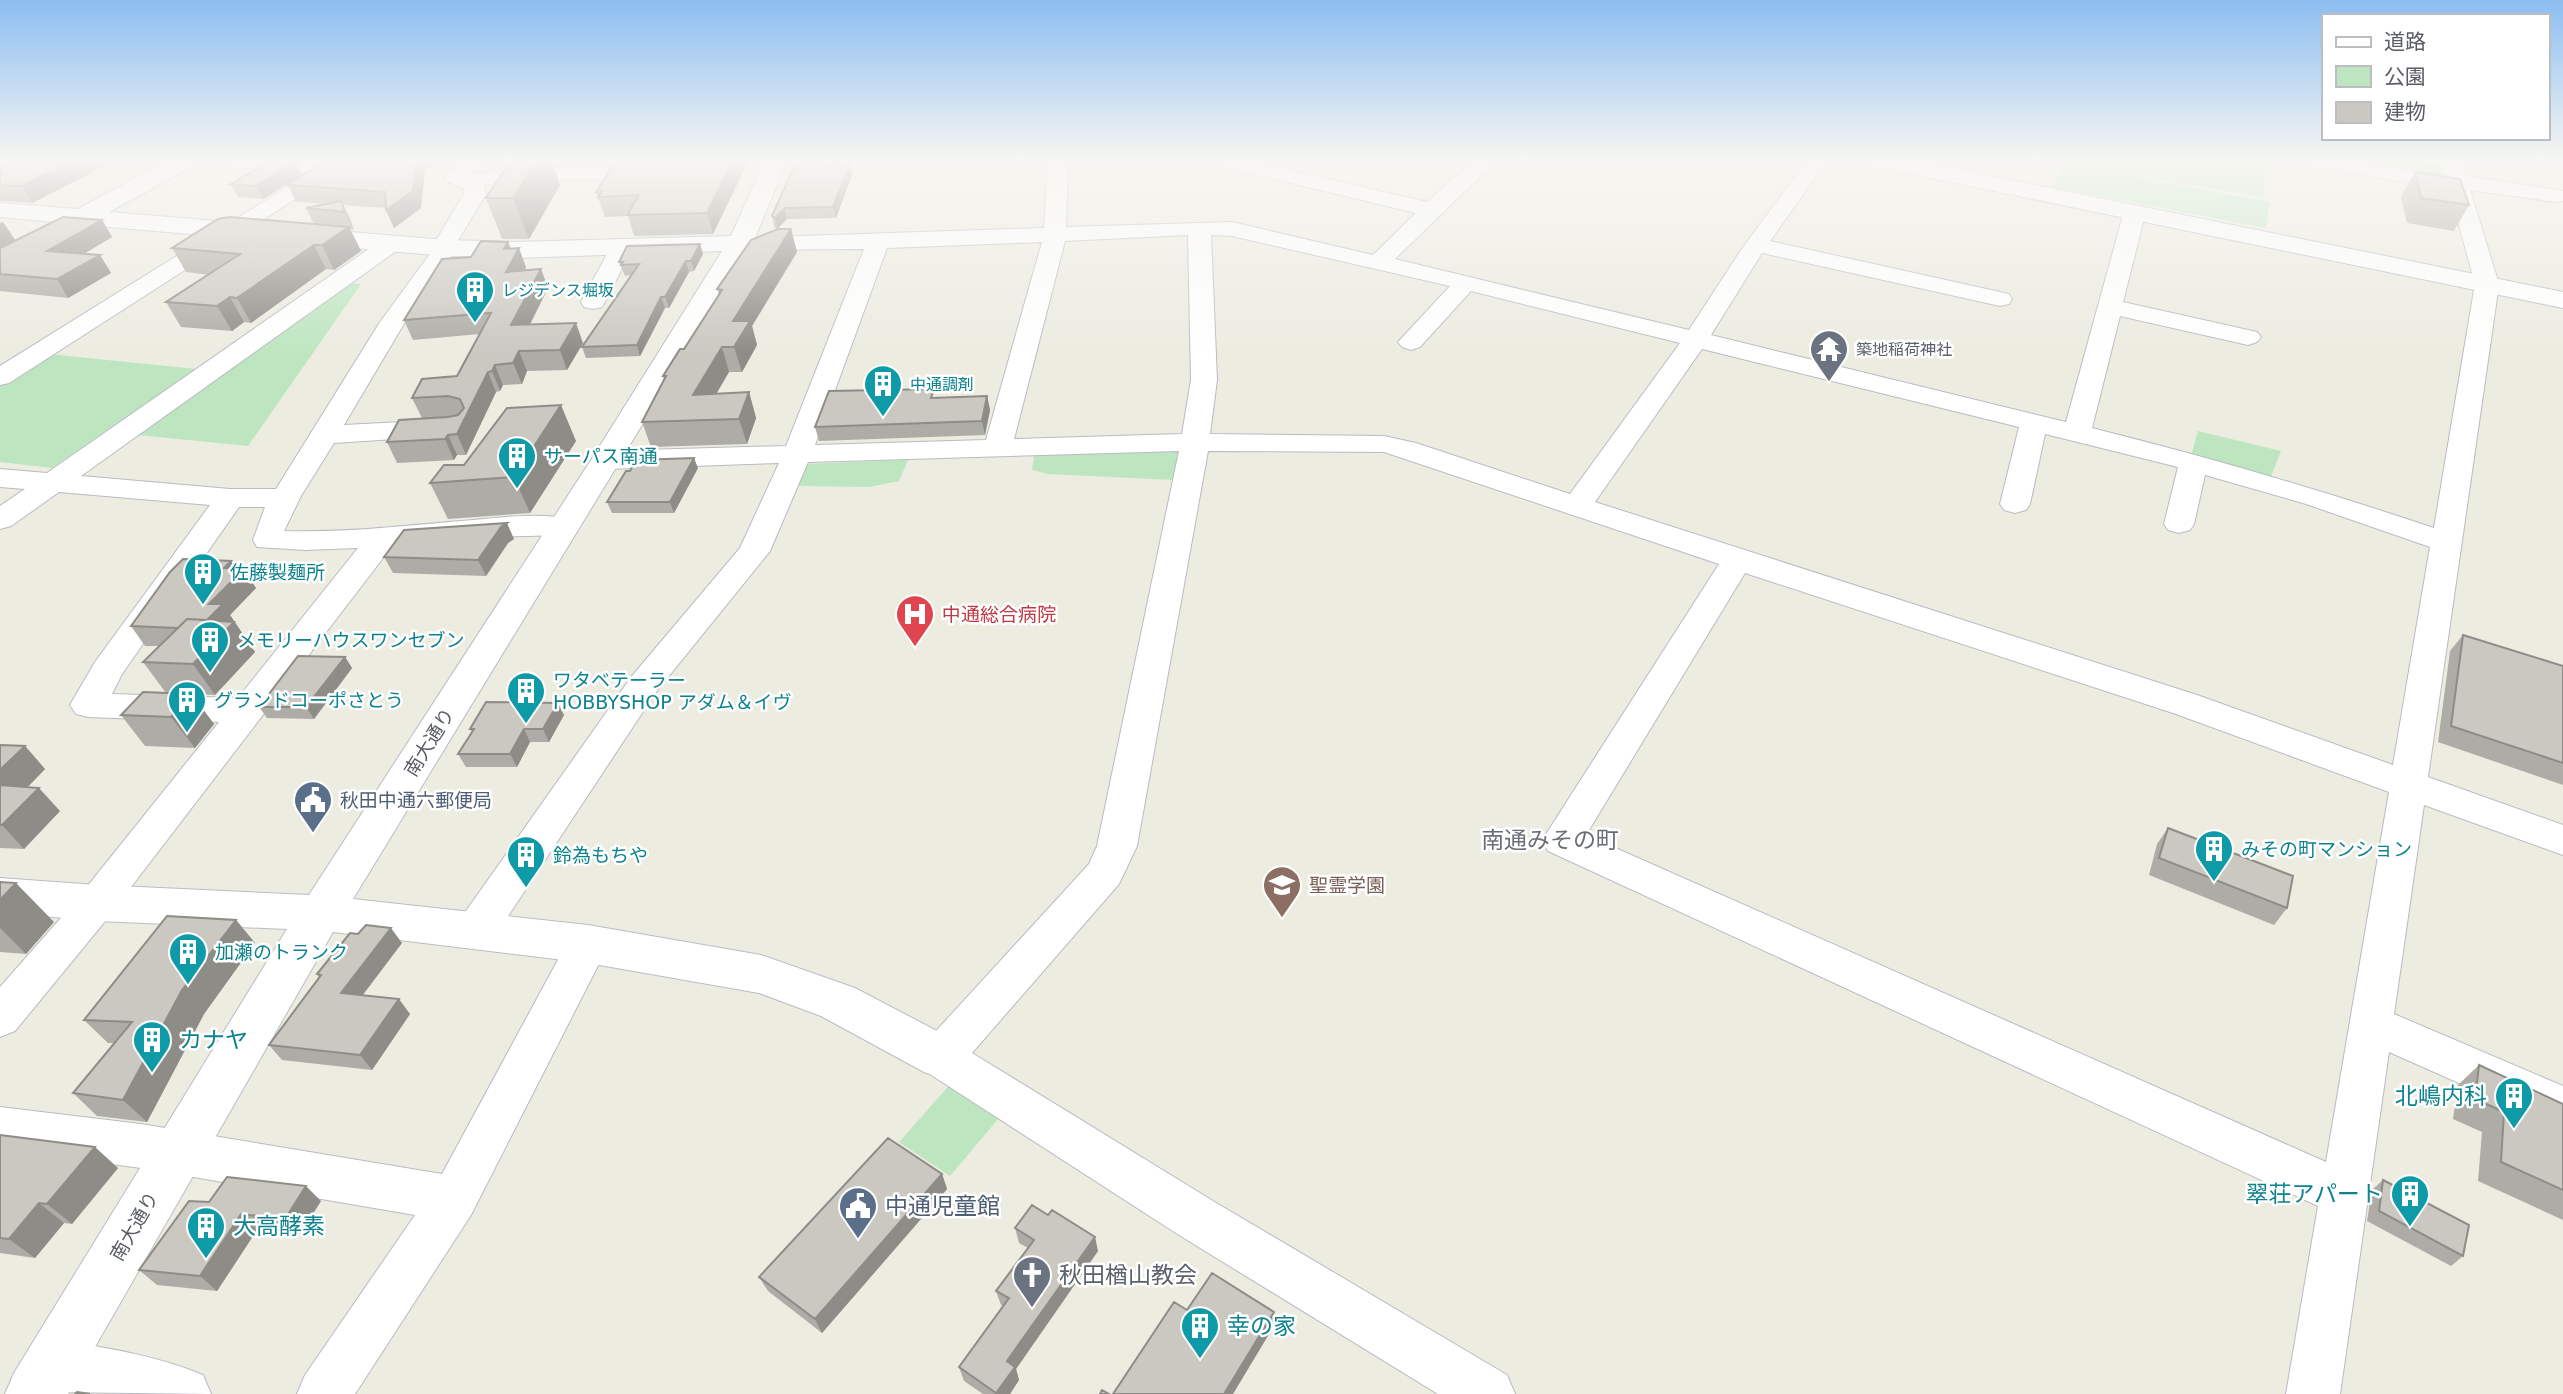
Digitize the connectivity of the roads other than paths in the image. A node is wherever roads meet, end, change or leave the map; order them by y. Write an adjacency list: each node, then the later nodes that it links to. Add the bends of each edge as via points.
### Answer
1 (65, 225): 21 (street)
2 (175, 225): 13 (street)
3 (242, 225): 13 (street)
4 (456, 225): 20 (street)
5 (748, 225): 16 (street, 南大通り)
6 (1055, 225): 14 (street)
7 (1416, 225): 22 (street)
8 (1771, 225): 18 (street)
9 (2131, 225): 28 (street)
10 (2185, 225): 24 (street)
11 (2469, 225): 24 (street)
12 (1199, 228): 14 (street); 22 (street, via 1232,229); 37 (street, via 1204,380)
13 (234, 230): 17 (street); 32 (street)
14 (1055, 234): 15 (street); 38 (street)
15 (878, 242): 16 (street); 39 (street)
16 (740, 243): 19 (street); 40 (street, 南大通り)
17 (391, 244): 20 (street); 43 (street)
18 (1756, 245): 25 (street); 30 (street)
19 (622, 247): 20 (street); 27 (street)
20 (446, 248): 36 (street, via 376,348)
21 (0, 261)
22 (1378, 263): 23 (street)
23 (1466, 283): 30 (street); 31 (street)
24 (2487, 284): 26 (street); 52 (street)
25 (2000, 299)
26 (2563, 300)
27 (593, 302)
28 (2110, 307): 29 (street); 35 (street)
29 (2248, 337)
30 (1695, 340): 33 (street); 47 (street)
31 (1411, 342)
32 (0, 377)
33 (2034, 422): 35 (street); 46 (street)
34 (457, 427): 36 (street)
35 (2077, 432): 41 (street)
36 (324, 435): 45 (street)
37 (1195, 442): 38 (street); 47 (street, via 1384,444); 64 (street, via 1117,846 1105,873)
38 (998, 446): 39 (street)
39 (797, 454): 40 (street); 60 (street, via 754,551 645,684)
40 (607, 460): 50 (street, 南大通り)
41 (2194, 461): 49 (street); 52 (street)
42 (0, 478): 43 (street)
43 (51, 483): 44 (street); 48 (street)
44 (230, 498): 45 (street); 54 (street, via 107,670 88,705)
45 (286, 498): 51 (street, via 267,533 268,540)
46 (2015, 504)
47 (1577, 506): 53 (street)
48 (0, 520)
49 (2179, 524)
50 (565, 526): 51 (street, via 475,527); 59 (street, 南大通り)
51 (385, 536): 54 (street)
52 (2445, 542): 55 (street)
53 (1737, 561): 55 (street, via 2185,704); 68 (street, via 1562,841)
54 (249, 711): 58 (street)
55 (2409, 786): 56 (street); 63 (street)
56 (2563, 840)
57 (0, 895): 58 (street)
58 (97, 902): 59 (street); 62 (street)
59 (321, 913): 60 (street); 67 (street, 南大通り)
60 (476, 930): 61 (street)
61 (588, 944): 64 (street, via 761,974 838,1002); 69 (street)
62 (0, 1017)
63 (2371, 1024): 65 (street); 68 (street)
64 (941, 1057): 73 (street)
65 (2563, 1108)
66 (0, 1128): 67 (street)
67 (178, 1153): 69 (street); 70 (street, 南大通り)
68 (2343, 1193): 74 (street)
69 (454, 1199): 72 (street)
70 (44, 1380): 71 (street, via 119,1376)
71 (184, 1394)
72 (324, 1394)
73 (1488, 1394)
74 (2313, 1394)

